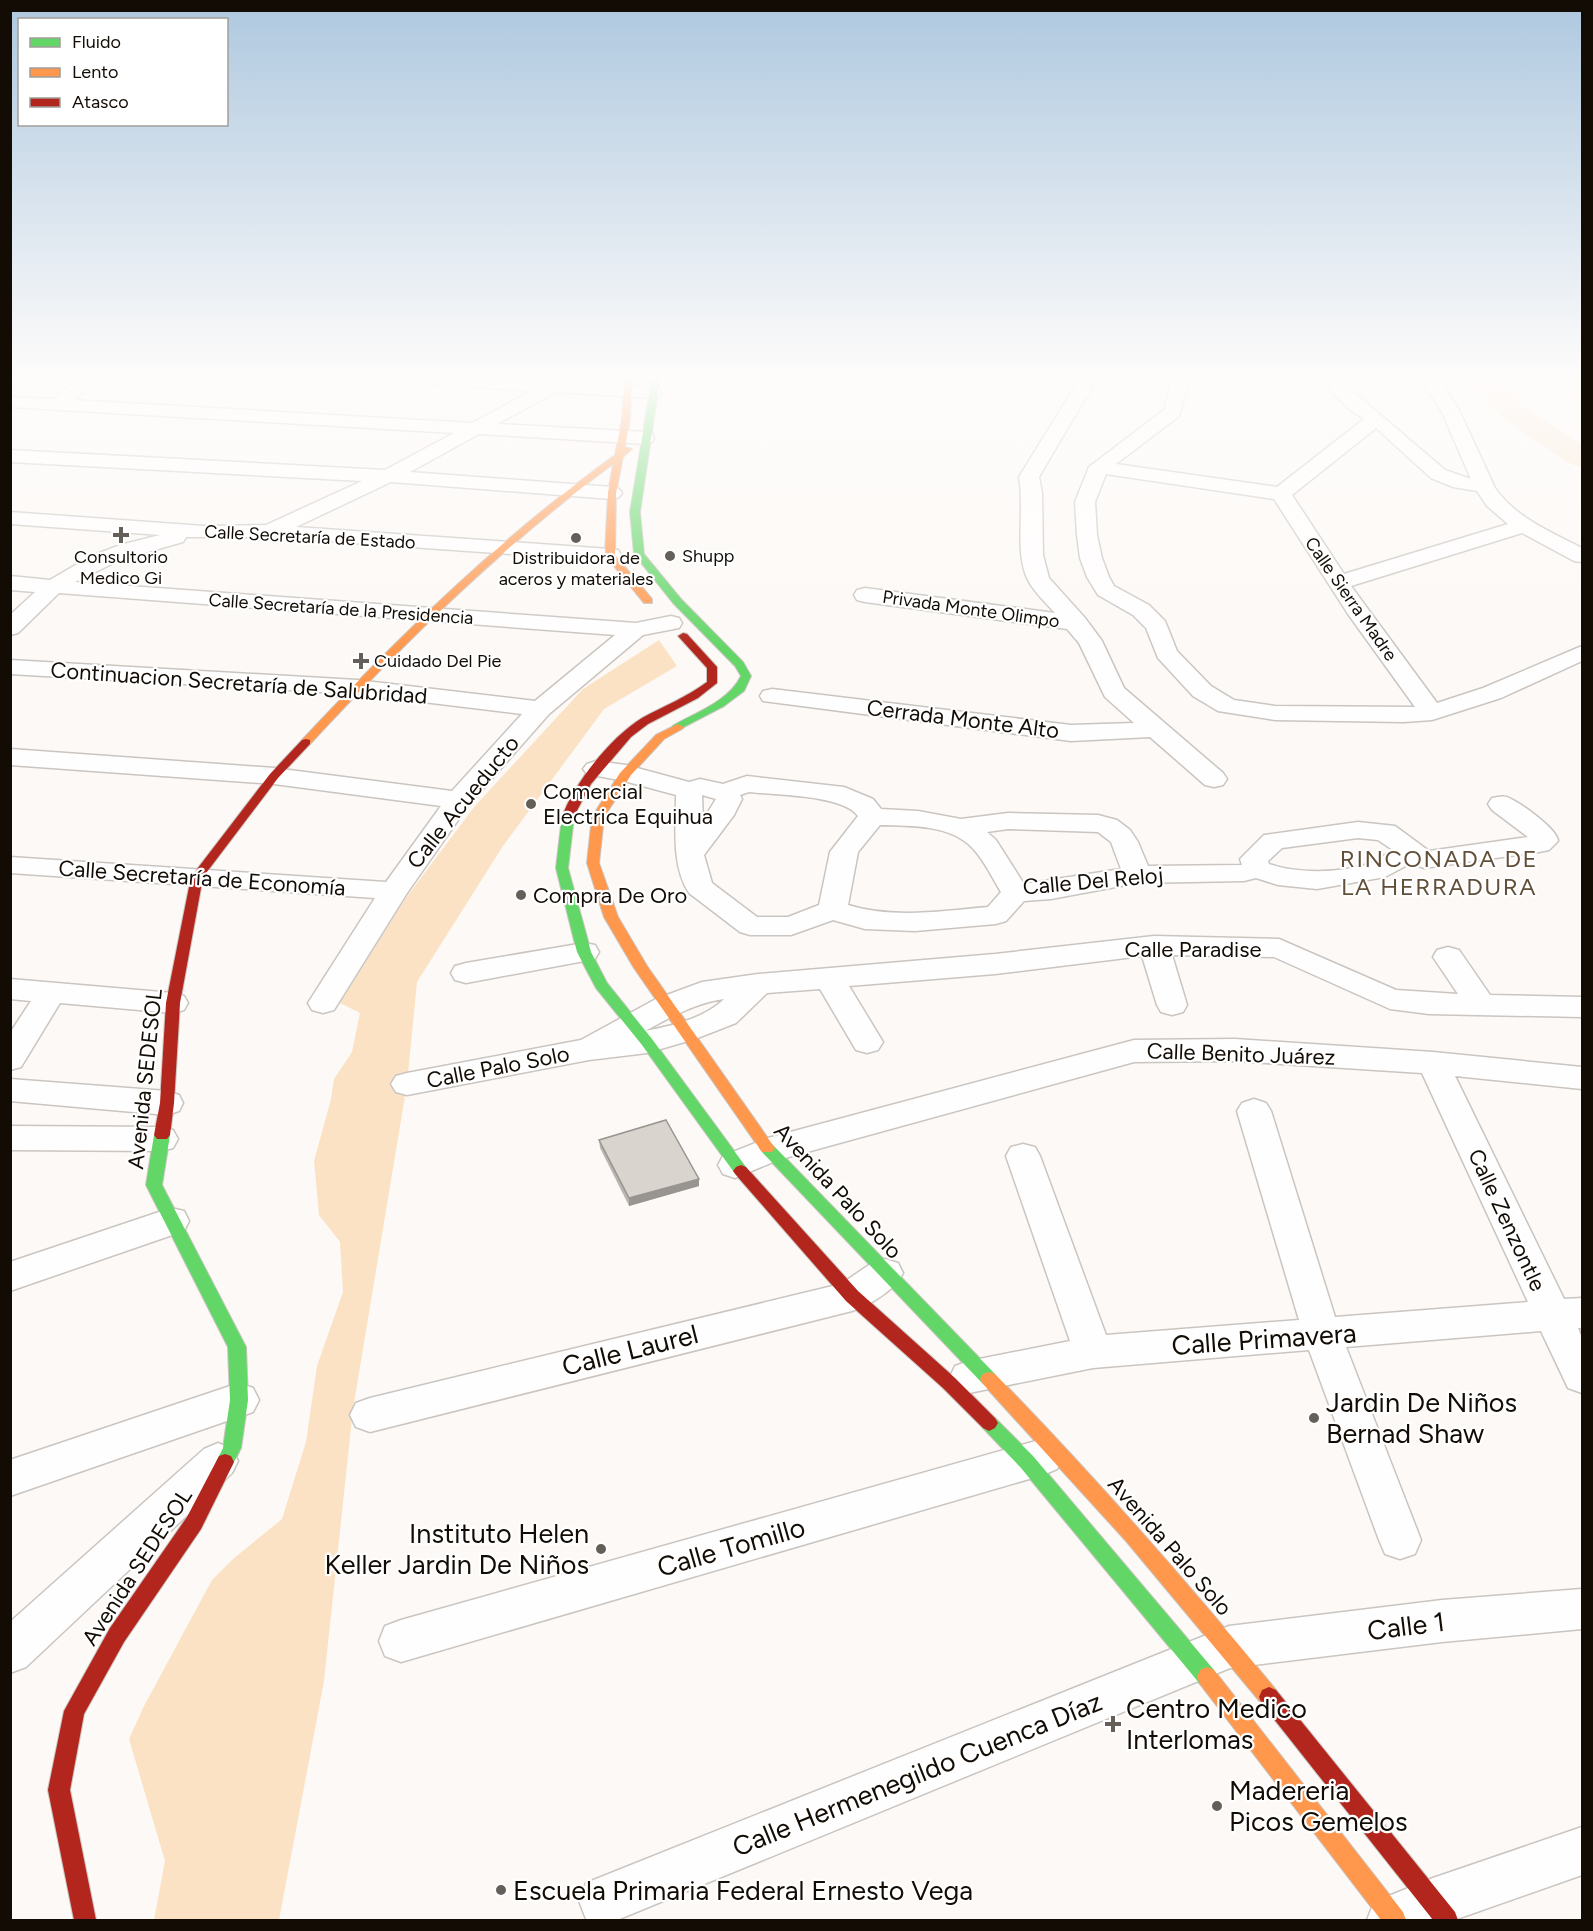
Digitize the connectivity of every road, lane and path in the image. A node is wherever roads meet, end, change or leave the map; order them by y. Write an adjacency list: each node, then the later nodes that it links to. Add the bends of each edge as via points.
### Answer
1 (239, 468): 12 (street)
2 (402, 468): 12 (street)
3 (595, 468): 14 (main road, Avenida SEDESOL)
4 (617, 468): 15 (main road)
5 (641, 468): 44 (main road, Avenida Palo Solo, via 635,512 639,554 746,676 740,689 720,704 660,737)
6 (1034, 468): 32 (street, via 1029,477 1032,555 1038,579)
7 (1099, 468): 40 (street, via 1085,502 1087,535 1098,577 1106,590 1141,610 1157,626 1166,653 1203,691 1227,706 1275,713)
8 (1107, 468): 16 (street)
9 (1314, 468): 16 (street)
10 (1431, 468): 13 (street, via 1460,483)
11 (1477, 468): 13 (street)
12 (388, 476): 14 (street); 21 (street)
13 (1482, 486): 20 (street, via 1493,504)
14 (570, 490): 15 (street); 23 (main road, Avenida SEDESOL)
15 (612, 493): 24 (main road)
16 (1281, 494): 26 (street, Calle Sierra Madre)
17 (10, 499): 18 (street)
18 (32, 505)
19 (10, 518): 22 (street, Calle Secretaría de Estado)
20 (1525, 526): 25 (street); 26 (street)
21 (269, 531): 22 (street, Calle Secretaría de Estado); 23 (street, Calle Secretaría de Estado)
22 (204, 532): 28 (street, via 128,551 83,568)
23 (501, 549): 24 (street, Calle Secretaría de Estado); 30 (main road, Avenida SEDESOL)
24 (610, 555): 31 (main road, Avenida Palo Solo)
25 (1582, 556)
26 (1340, 582): 40 (street, Calle Sierra Madre)
27 (10, 583): 28 (street, Calle Secretaría de la Presidencia)
28 (55, 586): 30 (street, Calle Secretaría de la Presidencia); 33 (street)
29 (865, 595): 32 (street, Privada Monte Olimpo)
30 (429, 616): 34 (street, Calle Secretaría de la Presidencia); 37 (main road, Avenida SEDESOL)
31 (670, 623): 34 (street, Calle Secretaría de la Presidencia); 43 (main road, Avenida Palo Solo, via 712,667 711,683 699,694 635,728)
32 (1077, 623): 41 (street, via 1114,692)
33 (10, 628)
34 (636, 630): 39 (street, Calle Acueducto)
35 (1582, 653): 40 (street, via 1492,693)
36 (10, 667): 37 (street, Continuacion Secretaría de Salubridad)
37 (357, 687): 39 (street, Continuacion Secretaría de Salubridad); 45 (main road, Avenida SEDESOL)
38 (772, 696): 41 (street, Cerrada Monte Alto, via 1071,733)
39 (540, 709): 49 (street, Calle Acueducto)
40 (1432, 712)
41 (1156, 729): 46 (street)
42 (10, 757): 45 (street)
43 (596, 769): 44 (street); 63 (main road, Avenida Palo Solo, via 569,813 561,867)
44 (626, 773): 47 (street); 74 (main road, Avenida Palo Solo, via 598,817 593,863 611,917)
45 (274, 776): 49 (street); 58 (main road, Avenida SEDESOL)
46 (1214, 778)
47 (688, 790): 48 (street, via 700,787); 54 (street)
48 (725, 792): 51 (street, via 747,784 844,795 864,805); 54 (street, via 729,800 721,815)
49 (459, 800): 59 (street, Calle Acueducto)
50 (1501, 804): 53 (street, via 1544,837 1544,841 1424,860)
51 (873, 817): 52 (street, Calle Del Reloj); 61 (street, via 844,852)
52 (962, 827): 57 (street, via 1008,821 1111,826 1119,832); 60 (street, Calle Del Reloj, via 985,845)
53 (1411, 852): 56 (street, via 1374,871 1317,880 1278,878); 56 (street, via 1384,832 1358,830 1274,841 1254,859)
54 (690, 854): 61 (street, via 699,887 750,926 791,926)
55 (10, 865): 58 (street, Calle Secretaría de Economía)
56 (1257, 869): 57 (street, Calle Del Reloj, via 1244,873)
57 (1137, 875): 60 (street, Calle Del Reloj)
58 (197, 878): 59 (street, Calle Secretaría de Economía); 70 (main road, Avenida SEDESOL)
59 (394, 891): 71 (street, Calle Acueducto)
60 (1016, 893): 61 (street, via 996,915 915,922 865,920)
61 (832, 910)
62 (1154, 945): 66 (street, Calle Paradise); 72 (street); 73 (street, Calle Paradise, via 1279,948 1390,999)
63 (584, 952): 65 (street); 77 (main road, Avenida Palo Solo, via 601,984)
64 (1448, 957): 73 (street)
65 (466, 973)
66 (830, 980): 67 (street, Calle Paradise); 78 (street)
67 (758, 984): 74 (street, Calle Paradise, via 702,992); 76 (street, via 724,1016)
68 (10, 989): 69 (street)
69 (51, 993): 70 (street); 79 (street)
70 (172, 1003): 84 (main road, Avenida SEDESOL)
71 (323, 1003)
72 (1172, 1005)
73 (1480, 1005): 75 (street, Calle Paradise)
74 (667, 1006): 76 (main road, Avenida Palo Solo); 77 (street, Calle Paradise)
75 (1582, 1007)
76 (684, 1032): 77 (street, Calle Palo Solo); 88 (main road, Avenida Palo Solo)
77 (639, 1033): 82 (street, Calle Palo Solo, via 589,1049); 90 (main road, Avenida Palo Solo)
78 (867, 1042)
79 (10, 1059)
80 (1433, 1063): 81 (street, Calle Benito Juárez); 88 (street, Calle Benito Juárez, via 1235,1050 1134,1051); 95 (street, Calle Zenzontle)
81 (1582, 1078)
82 (407, 1084)
83 (10, 1090): 84 (street)
84 (166, 1103): 87 (main road, Avenida SEDESOL)
85 (1254, 1111): 96 (street)
86 (10, 1138): 87 (street)
87 (161, 1139): 91 (main road, Avenida SEDESOL, via 154,1185)
88 (768, 1150): 90 (street, Calle Benito Juárez); 92 (main road, Avenida Palo Solo)
89 (1023, 1156): 97 (street)
90 (735, 1165): 94 (main road, Avenida Palo Solo)
91 (171, 1221): 93 (street); 100 (main road, Avenida SEDESOL, via 237,1347)
92 (885, 1273): 94 (street, Calle Laurel); 99 (main road, Avenida Palo Solo)
93 (10, 1277)
94 (852, 1296): 99 (main road, Avenida Palo Solo); 101 (street, Calle Laurel)
95 (1567, 1314): 96 (street, Calle Primavera); 98 (street, Calle Zenzontle)
96 (1322, 1335): 97 (street, Calle Primavera); 105 (street)
97 (1093, 1352): 99 (street, Calle Primavera)
98 (1582, 1377)
99 (965, 1378): 103 (main road, Avenida Palo Solo); 103 (main road, Avenida Palo Solo)
100 (239, 1400): 102 (main road, Avenida SEDESOL); 104 (street)
101 (370, 1415)
102 (231, 1448): 108 (street); 113 (main road, Avenida SEDESOL, via 194,1523 117,1635 74,1711 59,1790)
103 (1044, 1457): 107 (street, Calle Tomillo); 109 (main road, Avenida Palo Solo); 109 (main road, Avenida Palo Solo)
104 (10, 1478)
105 (1400, 1540)
106 (1582, 1609): 109 (street, Calle 1, via 1442,1621)
107 (401, 1641)
108 (10, 1652)
109 (1212, 1654): 111 (street, Calle Hermenegildo Cuenca Díaz); 112 (main road, Avenida Palo Solo); 112 (main road, Avenida Palo Solo)
110 (1582, 1851): 112 (street)
111 (604, 1901)
112 (1412, 1917)
113 (85, 1920)

